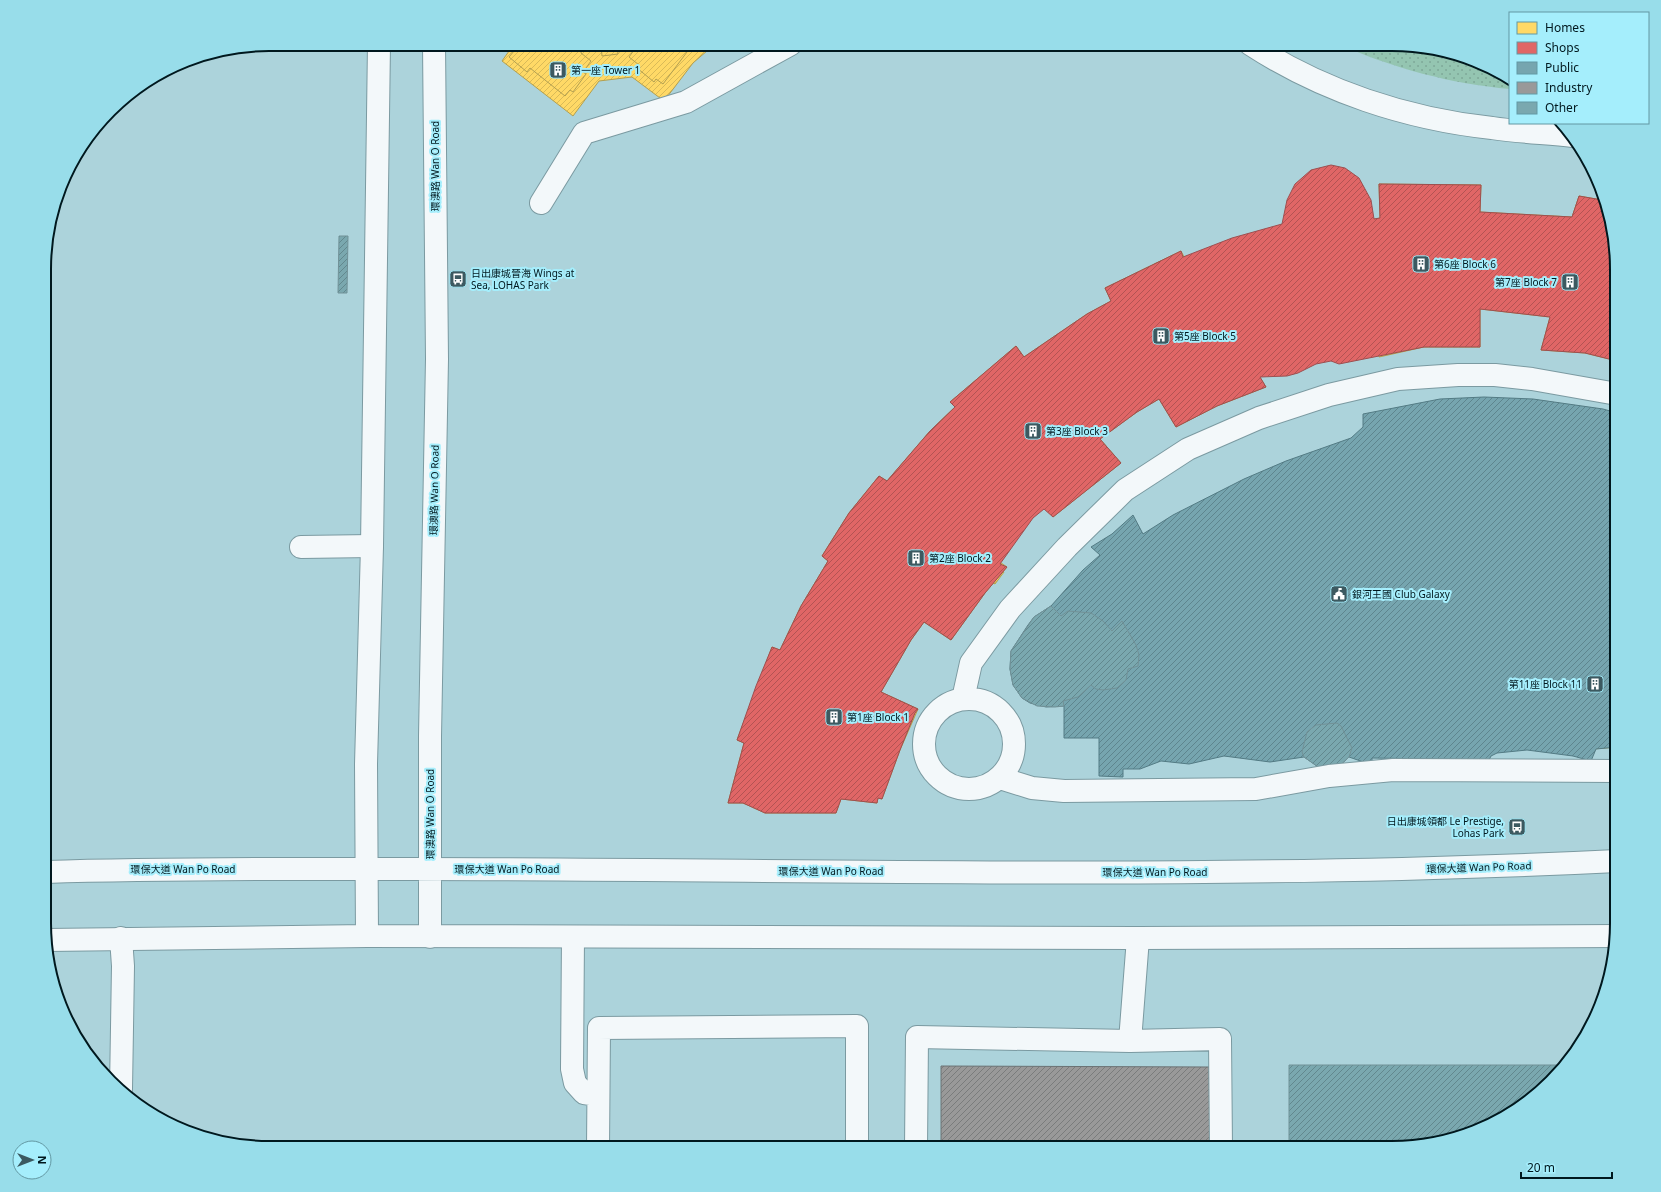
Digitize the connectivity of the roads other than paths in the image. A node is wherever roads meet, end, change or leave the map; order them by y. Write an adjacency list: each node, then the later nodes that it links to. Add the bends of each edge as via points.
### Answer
1 (379, 51): 10 (main road)
2 (434, 51): 17 (main road, 環澳路 Wan O Road, via 437,359)
3 (778, 51): 8 (main road, via 686,102 584,133)
4 (1262, 51): 6 (main road, via 1303,74 1348,94 1395,110 1485,128)
5 (1557, 126): 6 (main road)
6 (1541, 132): 7 (main road)
7 (1564, 135)
8 (541, 203)
9 (1610, 393): 12 (main road, via 1532,379 1495,376 1398,379 1329,395 1259,418 1188,449 1125,490 1067,547 1010,609 971,663)
10 (372, 546): 11 (main road); 16 (main road, via 366,764)
11 (301, 547)
12 (963, 699): 14 (main road, via 991,705 1002,713 1010,725 1014,739 1013,753); 14 (main road, via 948,704 936,713 927,726 923,741 928,764 943,781 956,788 972,790 987,786)
13 (1610, 771): 14 (main road, via 1393,770 1329,776 1256,789 1064,791 1032,788)
14 (1000, 778)
15 (1610, 861): 17 (main road, 環保大道 Wan Po Road, via 1500,867 1142,872)
16 (367, 869): 17 (main road, 環保大道 Wan Po Road); 18 (main road, 環保大道 Wan Po Road, via 126,869); 19 (main road)
17 (430, 869): 21 (main road, 環澳路 Wan O Road)
18 (51, 872)
19 (367, 936): 21 (main road); 23 (main road)
20 (1610, 936): 24 (main road)
21 (430, 937): 22 (main road)
22 (573, 937): 24 (main road); 28 (main road, via 572,1069 575,1083 584,1093)
23 (121, 938): 25 (main road); 27 (main road)
24 (1138, 938): 26 (main road)
25 (51, 940)
26 (1130, 1041): 31 (main road, via 917,1037); 32 (main road, via 1220,1039)
27 (121, 1083)
28 (598, 1095): 29 (main road); 30 (main road, via 599,1028 857,1026)
29 (598, 1141)
30 (857, 1141)
31 (916, 1141)
32 (1220, 1141)

